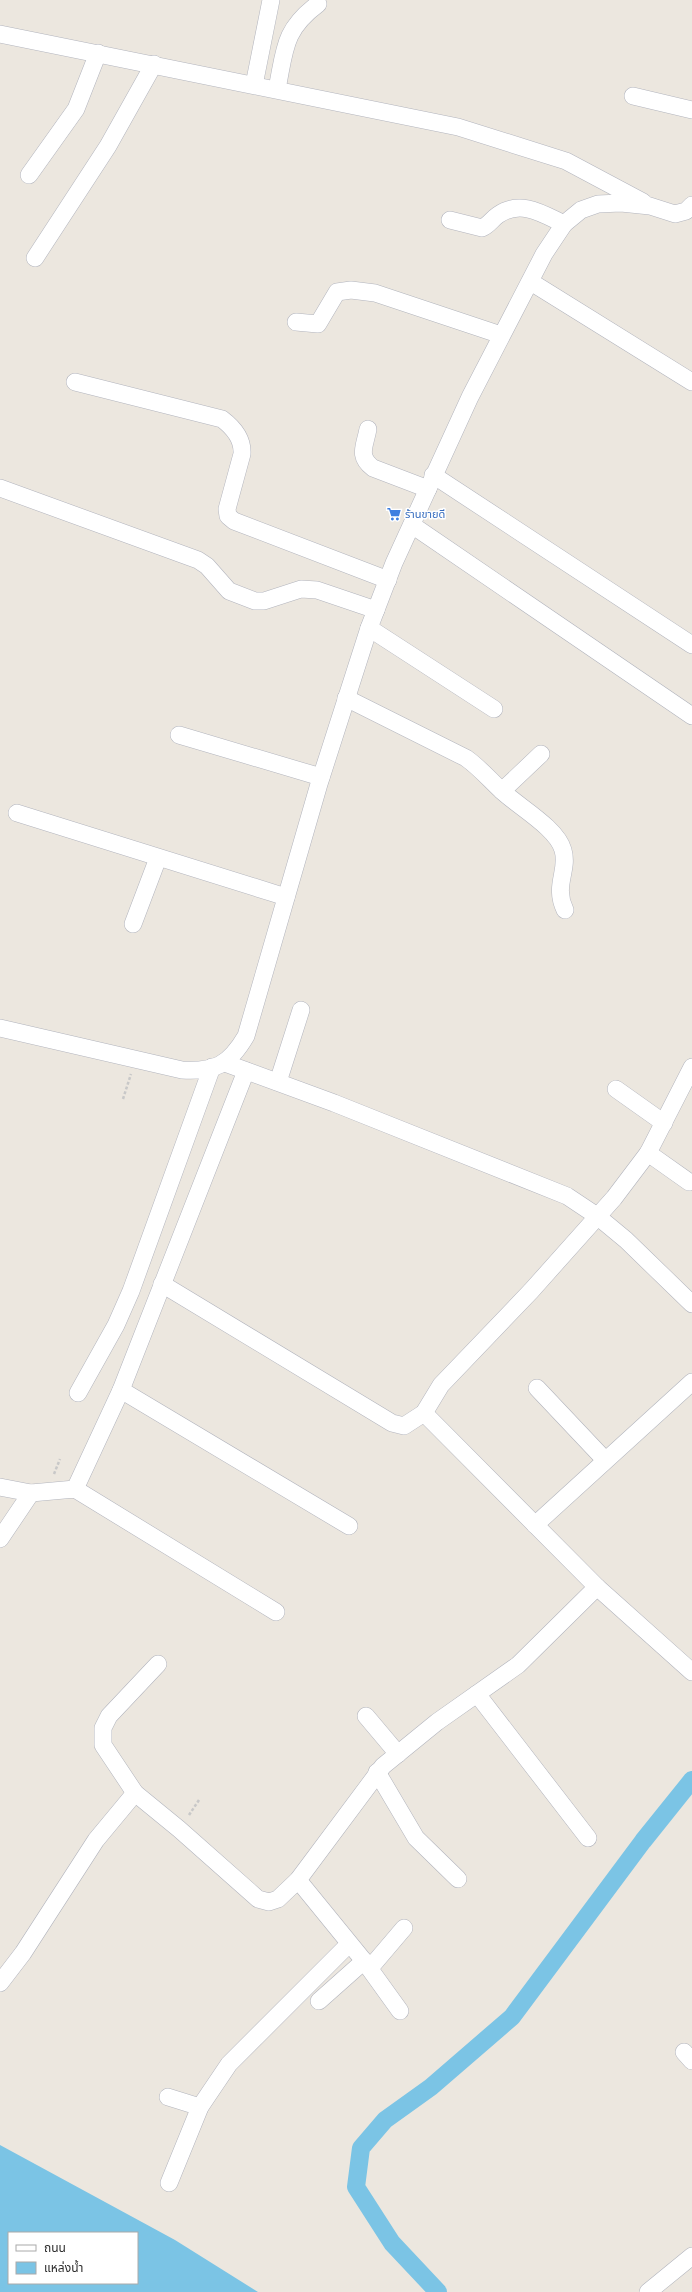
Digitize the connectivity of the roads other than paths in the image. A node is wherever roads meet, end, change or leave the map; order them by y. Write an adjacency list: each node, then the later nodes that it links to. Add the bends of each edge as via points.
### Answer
1 (271, 0): 6 (street)
2 (318, 4): 7 (street, via 301,16 287,40)
3 (0, 34): 4 (street)
4 (98, 53): 5 (street); 10 (street, via 76,109)
5 (154, 64): 6 (street); 15 (street, via 108,146)
6 (254, 85): 7 (street)
7 (277, 89): 11 (street, via 465,129 566,161)
8 (633, 96): 9 (street)
9 (692, 110)
10 (30, 175)
11 (650, 206): 12 (street, via 674,214); 14 (street, via 598,204 581,210)
12 (689, 212)
13 (450, 220): 14 (street, via 482,228 498,215 511,209 527,207)
14 (564, 224): 16 (street, via 544,254)
15 (35, 258)
16 (531, 282): 18 (street); 20 (street)
17 (296, 322): 18 (street, via 318,324 337,292 351,290 375,293)
18 (501, 335): 22 (street)
19 (75, 382): 25 (street, via 222,419 236,433 242,445 242,454 227,509 228,516 234,521)
20 (692, 382)
21 (368, 429): 22 (street, via 362,457 365,462 373,468)
22 (431, 482): 24 (street); 28 (street)
23 (0, 488): 26 (street, via 198,560 207,566 229,591 255,601 264,601 301,588 317,590)
24 (412, 525): 25 (street); 31 (street)
25 (388, 580): 26 (street)
26 (376, 610): 27 (street)
27 (369, 628): 29 (street); 30 (street)
28 (692, 645)
29 (346, 698): 34 (street); 35 (street, via 466,758 483,770)
30 (494, 709)
31 (692, 716)
32 (179, 735): 34 (street)
33 (541, 754): 35 (street)
34 (321, 777): 38 (street)
35 (502, 791): 39 (street, via 560,842 564,851 564,862 559,898)
36 (17, 813): 37 (street)
37 (158, 858): 38 (street); 40 (street)
38 (286, 897): 43 (street, via 246,1036 236,1052)
39 (565, 910)
40 (133, 924)
41 (302, 1010): 46 (street)
42 (0, 1028): 43 (street, via 182,1070)
43 (219, 1065): 45 (street); 57 (street, via 132,1291)
44 (692, 1067): 48 (street)
45 (246, 1071): 46 (street); 52 (street)
46 (278, 1082): 51 (street, via 515,1173 567,1196)
47 (616, 1089): 48 (street)
48 (664, 1123): 49 (street)
49 (648, 1153): 50 (street); 51 (street)
50 (689, 1182)
51 (597, 1216): 53 (street, via 626,1240); 58 (street, via 531,1291 441,1385)
52 (162, 1284): 56 (street); 58 (street, via 392,1423 404,1426)
53 (692, 1304)
54 (692, 1382): 59 (street)
55 (537, 1388): 59 (street)
56 (121, 1390): 61 (street); 64 (street)
57 (78, 1393)
58 (424, 1413): 63 (street)
59 (605, 1460): 63 (street)
60 (0, 1487): 62 (street)
61 (75, 1489): 62 (street); 67 (street)
62 (31, 1493): 65 (street)
63 (535, 1525): 66 (street)
64 (349, 1526)
65 (0, 1539)
66 (597, 1587): 69 (street); 70 (street, via 518,1664)
67 (276, 1612)
68 (158, 1664): 74 (street, via 109,1716 103,1728 103,1745)
69 (692, 1672)
70 (477, 1694): 72 (street); 75 (street)
71 (366, 1716): 72 (street)
72 (398, 1754): 73 (street)
73 (377, 1772): 76 (street, via 416,1838); 77 (street)
74 (135, 1793): 77 (street, via 258,1899 269,1902 278,1899); 81 (street, via 96,1840 23,1953)
75 (588, 1838)
76 (458, 1879)
77 (298, 1880): 79 (street)
78 (404, 1928): 80 (street)
79 (349, 1944): 80 (street); 85 (street, via 229,2064)
80 (367, 1964): 82 (street); 83 (street)
81 (0, 1983)
82 (319, 2001)
83 (400, 2011)
84 (168, 2097): 85 (street)
85 (200, 2107): 86 (street)
86 (169, 2183)
87 (692, 2256): 88 (street)
88 (648, 2292)

